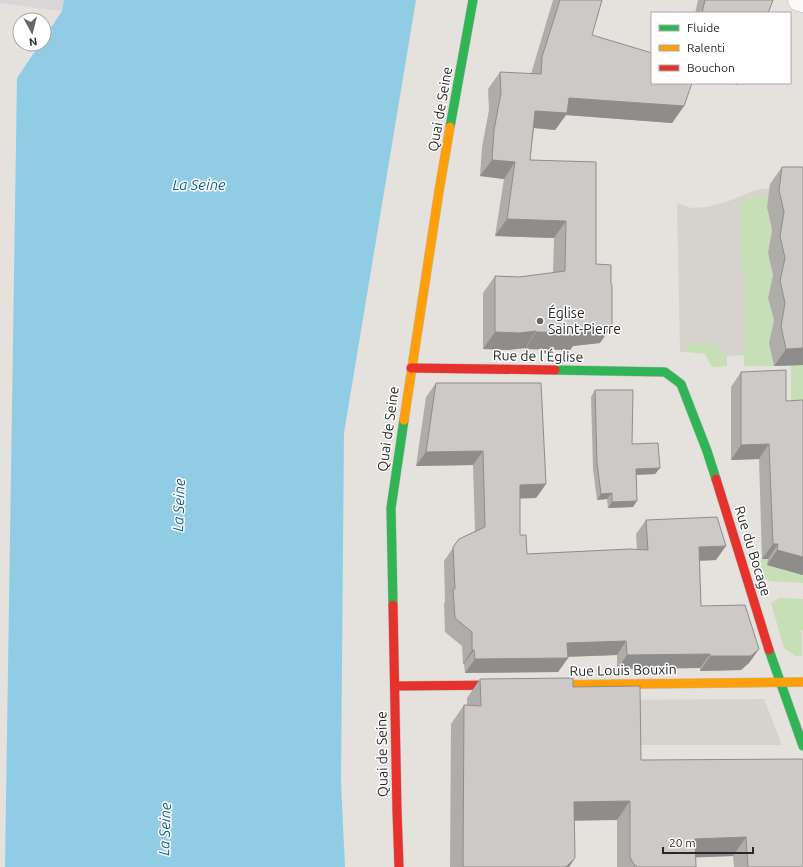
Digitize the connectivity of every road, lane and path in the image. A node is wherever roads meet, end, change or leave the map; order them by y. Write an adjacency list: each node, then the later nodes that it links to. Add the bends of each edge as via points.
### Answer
1 (473, 0): 4 (street, Quai de Seine)
2 (799, 0): 3 (street)
3 (803, 1)
4 (411, 368): 5 (street, Rue de l'Église); 10 (street, Quai de Seine, via 391,508)
5 (665, 372): 7 (street, Rue du Bocage, via 681,384 707,451)
6 (803, 682): 7 (street, Rue Louis Bouxin)
7 (780, 683): 9 (street, Rue Louis Bouxin); 11 (street, Rue du Bocage)
8 (517, 685): 10 (street)
9 (533, 685)
10 (395, 686): 12 (street, Quai de Seine)
11 (803, 746)
12 (399, 867)

